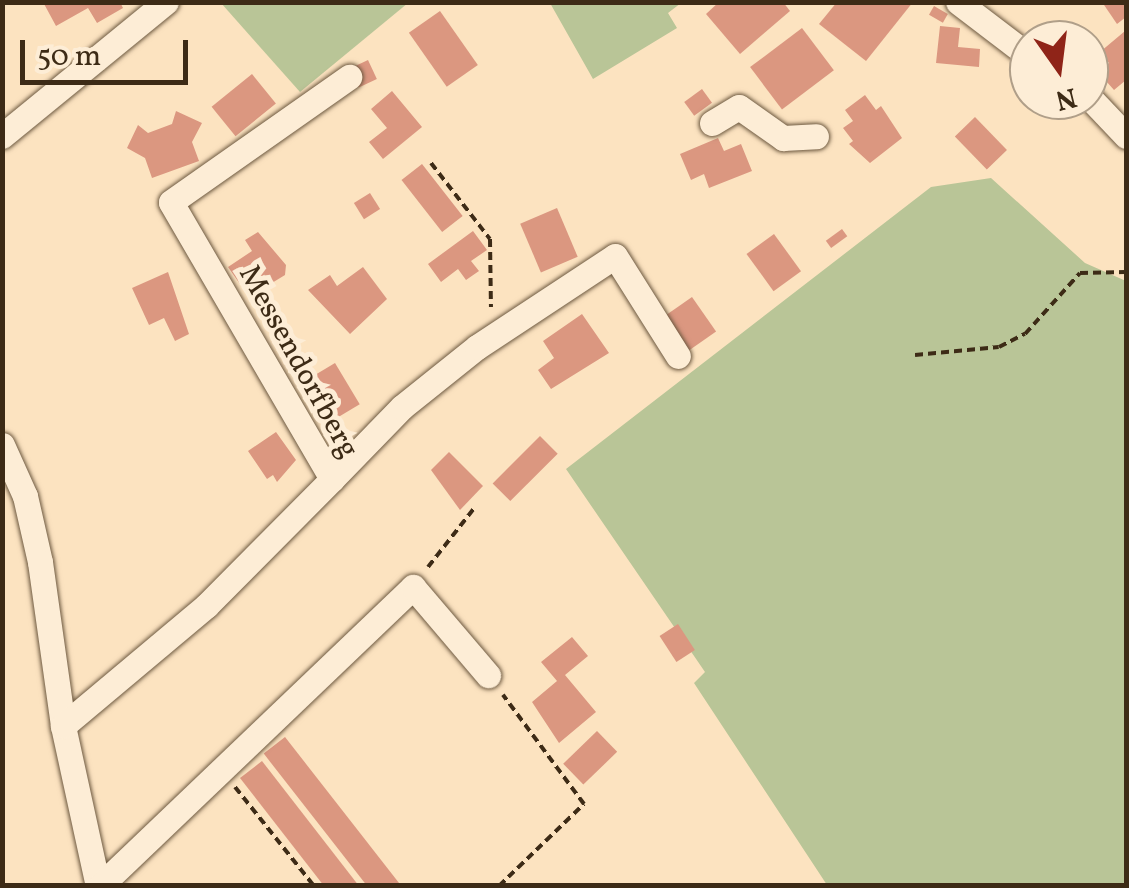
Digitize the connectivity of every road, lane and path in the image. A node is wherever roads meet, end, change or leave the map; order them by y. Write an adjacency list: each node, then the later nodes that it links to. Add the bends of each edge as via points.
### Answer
1 (166, 2): 6 (street)
2 (958, 2): 3 (street)
3 (1009, 41)
4 (350, 77): 14 (street, Messendorfberg, via 171,202)
5 (712, 123): 7 (street, via 739,107 783,138)
6 (2, 136)
7 (816, 136)
8 (431, 163): 10 (path, via 490,239 494,301)
9 (1126, 272): 12 (path, via 1080,273 1025,334 999,347)
10 (477, 347): 11 (street, via 615,256); 14 (street, via 402,408)
11 (678, 356)
12 (915, 356)
13 (2, 445): 18 (street, via 25,496 40,562)
14 (332, 479): 18 (street, Messendorfberg, via 206,606)
15 (475, 507): 16 (path)
16 (413, 587): 17 (street); 19 (street)
17 (488, 675): 22 (path, via 584,804)
18 (63, 726): 20 (street)
19 (206, 784): 20 (street); 21 (path, via 235,786)
20 (99, 886)
21 (314, 886)
22 (500, 886)

